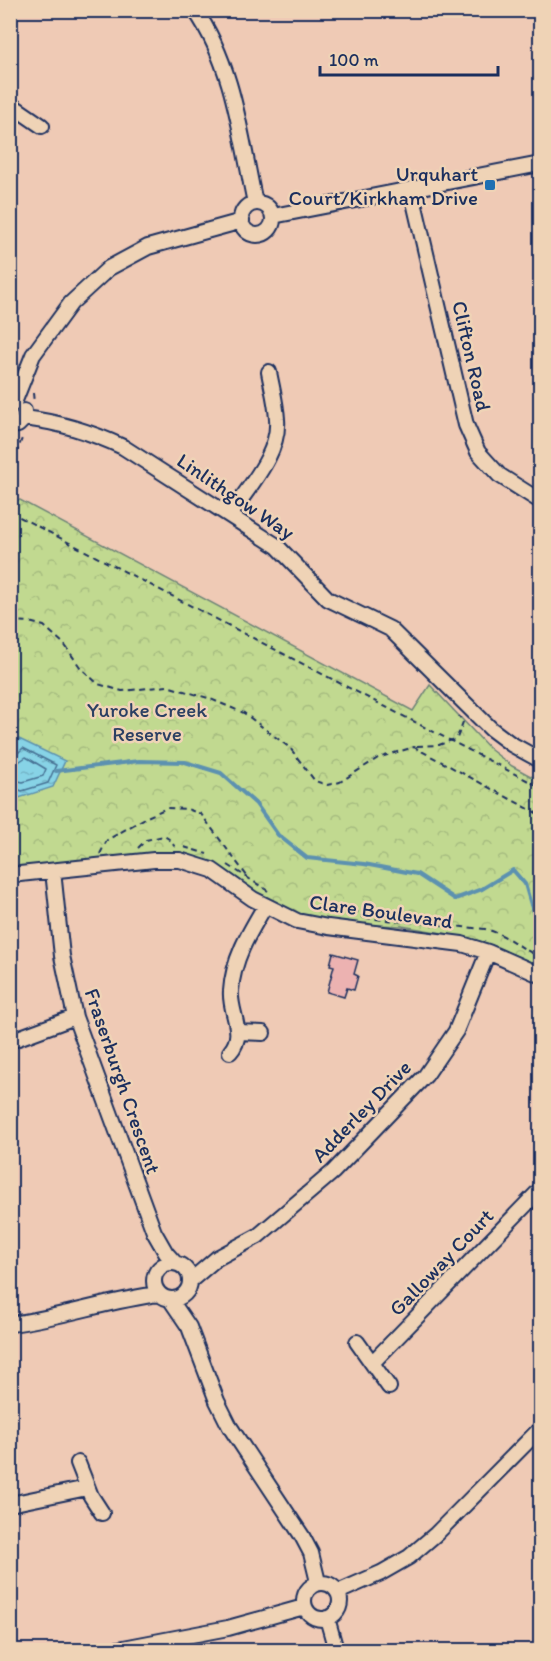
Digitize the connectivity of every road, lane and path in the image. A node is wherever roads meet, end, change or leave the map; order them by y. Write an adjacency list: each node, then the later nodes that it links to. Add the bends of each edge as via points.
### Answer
1 (195, 10): 6 (street, via 221,58)
2 (10, 104): 3 (street)
3 (42, 126)
4 (540, 164): 5 (street)
5 (411, 189): 7 (street); 16 (street, Clifton Road, via 466,424 478,452 499,475)
6 (255, 203): 7 (street, via 270,209); 8 (street, via 244,210)
7 (273, 216): 8 (street, via 271,226 261,234 245,229)
8 (242, 221): 11 (street, via 148,247 109,268 71,303 33,355)
9 (269, 372): 18 (street, via 276,436 264,463)
10 (33, 398): 12 (path)
11 (12, 403): 13 (street, via 21,407)
12 (34, 406)
13 (25, 423): 14 (street); 15 (path); 18 (street, Linlithgow Way, via 46,420 106,439)
14 (10, 426)
15 (10, 463)
16 (540, 501)
17 (10, 512): 21 (path)
18 (230, 515): 23 (street, Linlithgow Way, via 277,546 328,599 390,629 490,729)
19 (10, 621): 22 (path, via 44,626 98,684 122,691 167,687 244,713 290,748 315,781 327,785 340,782 378,758)
20 (455, 712): 21 (path, via 463,726)
21 (452, 740): 22 (path); 24 (path)
22 (414, 747): 25 (path)
23 (540, 760)
24 (540, 787)
25 (540, 815)
26 (166, 847): 27 (path)
27 (175, 847): 28 (path, via 164,836 146,840 137,849); 30 (path, via 188,847)
28 (146, 848)
29 (109, 852): 34 (path, via 100,854 107,840 123,829 167,808 187,809 201,814)
30 (215, 858)
31 (225, 862): 34 (path)
32 (53, 871): 33 (street, Clare Boulevard); 36 (street, Clare Boulevard, via 180,860 212,870); 45 (street, Fraserburgh Crescent, via 62,956)
33 (10, 875)
34 (248, 877): 35 (path)
35 (269, 892)
36 (265, 906): 42 (street, Clare Boulevard, via 297,921 462,944); 46 (street, via 234,969 231,1006)
37 (326, 914): 38 (path)
38 (333, 914): 39 (path); 41 (path, via 348,907)
39 (341, 915)
40 (357, 917): 41 (path)
41 (364, 918): 43 (path, via 485,929)
42 (488, 952): 44 (street, Clare Boulevard); 52 (street, Adderley Drive, via 456,1031 426,1075 333,1172 258,1236)
43 (540, 957)
44 (540, 975)
45 (75, 1017): 48 (street); 51 (street, Fraserburgh Crescent)
46 (238, 1032): 47 (street); 49 (street)
47 (262, 1033)
48 (10, 1041)
49 (230, 1052)
50 (540, 1190): 61 (street, Galloway Court)
51 (154, 1232): 53 (street, Fraserburgh Crescent); 54 (street, Fraserburgh Crescent)
52 (217, 1258): 53 (street, Adderley Drive); 55 (street, Adderley Drive)
53 (178, 1264): 54 (street, via 168,1262); 55 (street, via 189,1275)
54 (155, 1274): 56 (street); 57 (street)
55 (188, 1287): 56 (street, via 176,1299); 59 (street)
56 (165, 1297): 57 (street); 59 (street)
57 (120, 1299): 58 (street, via 61,1316)
58 (10, 1324)
59 (189, 1327): 68 (street, via 230,1427 302,1536)
60 (357, 1342): 61 (street)
61 (372, 1363): 62 (street)
62 (389, 1387)
63 (540, 1429): 69 (street, via 409,1557)
64 (78, 1463): 65 (street)
65 (87, 1488): 66 (street); 67 (street)
66 (10, 1504)
67 (102, 1514)
68 (318, 1582): 69 (street, via 327,1583); 70 (street, via 307,1588)
69 (338, 1592): 71 (street, via 340,1604)
70 (304, 1607): 71 (street, via 315,1618); 72 (street)
71 (327, 1618): 74 (street)
72 (175, 1644): 73 (street)
73 (113, 1650)
74 (336, 1650)

